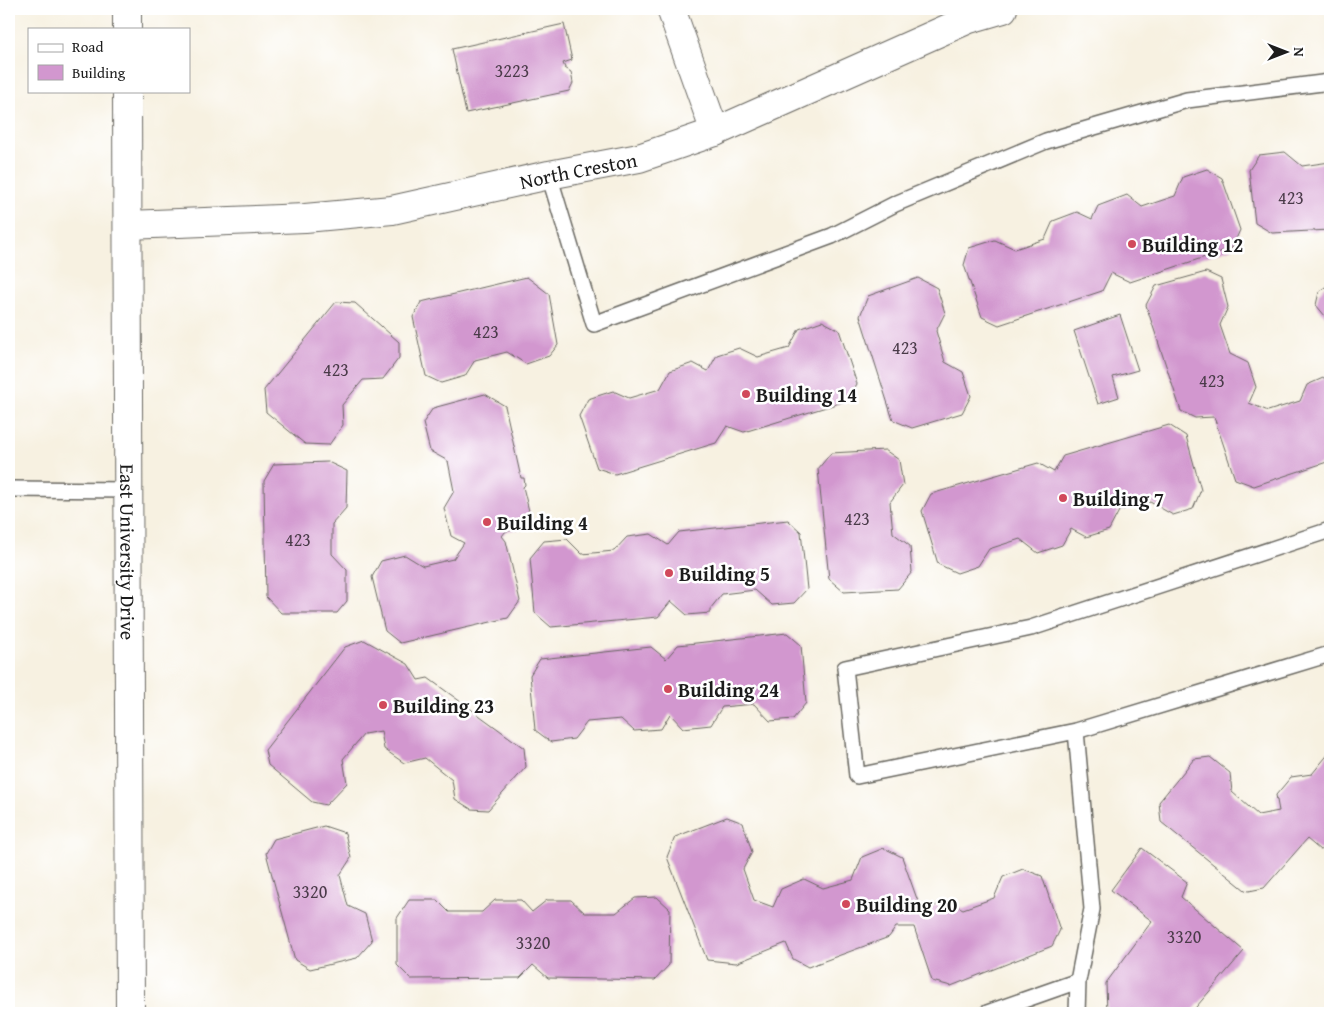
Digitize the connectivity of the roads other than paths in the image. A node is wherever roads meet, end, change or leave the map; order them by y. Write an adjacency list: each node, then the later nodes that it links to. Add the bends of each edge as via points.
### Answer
1 (127, 9): 4 (street)
2 (671, 9): 7 (street)
3 (1003, 9): 7 (street, North Creston, via 969,19)
4 (127, 28)
5 (1330, 82): 8 (lane, via 1187,100 1046,141 894,204 832,236 594,324)
6 (127, 92): 9 (street, East University Drive)
7 (715, 132): 8 (street, North Creston, via 639,158)
8 (549, 175): 9 (street, North Creston, via 392,210 306,218)
9 (128, 225): 11 (street, East University Drive)
10 (9, 489): 11 (lane)
11 (129, 490): 16 (street, East University Drive)
12 (1330, 530): 14 (lane, via 1031,628 844,668 857,776)
13 (1330, 654): 14 (lane)
14 (1076, 731): 15 (lane, via 1092,909)
15 (1078, 981): 17 (lane); 18 (lane)
16 (130, 1013)
17 (987, 1013)
18 (1077, 1013)

